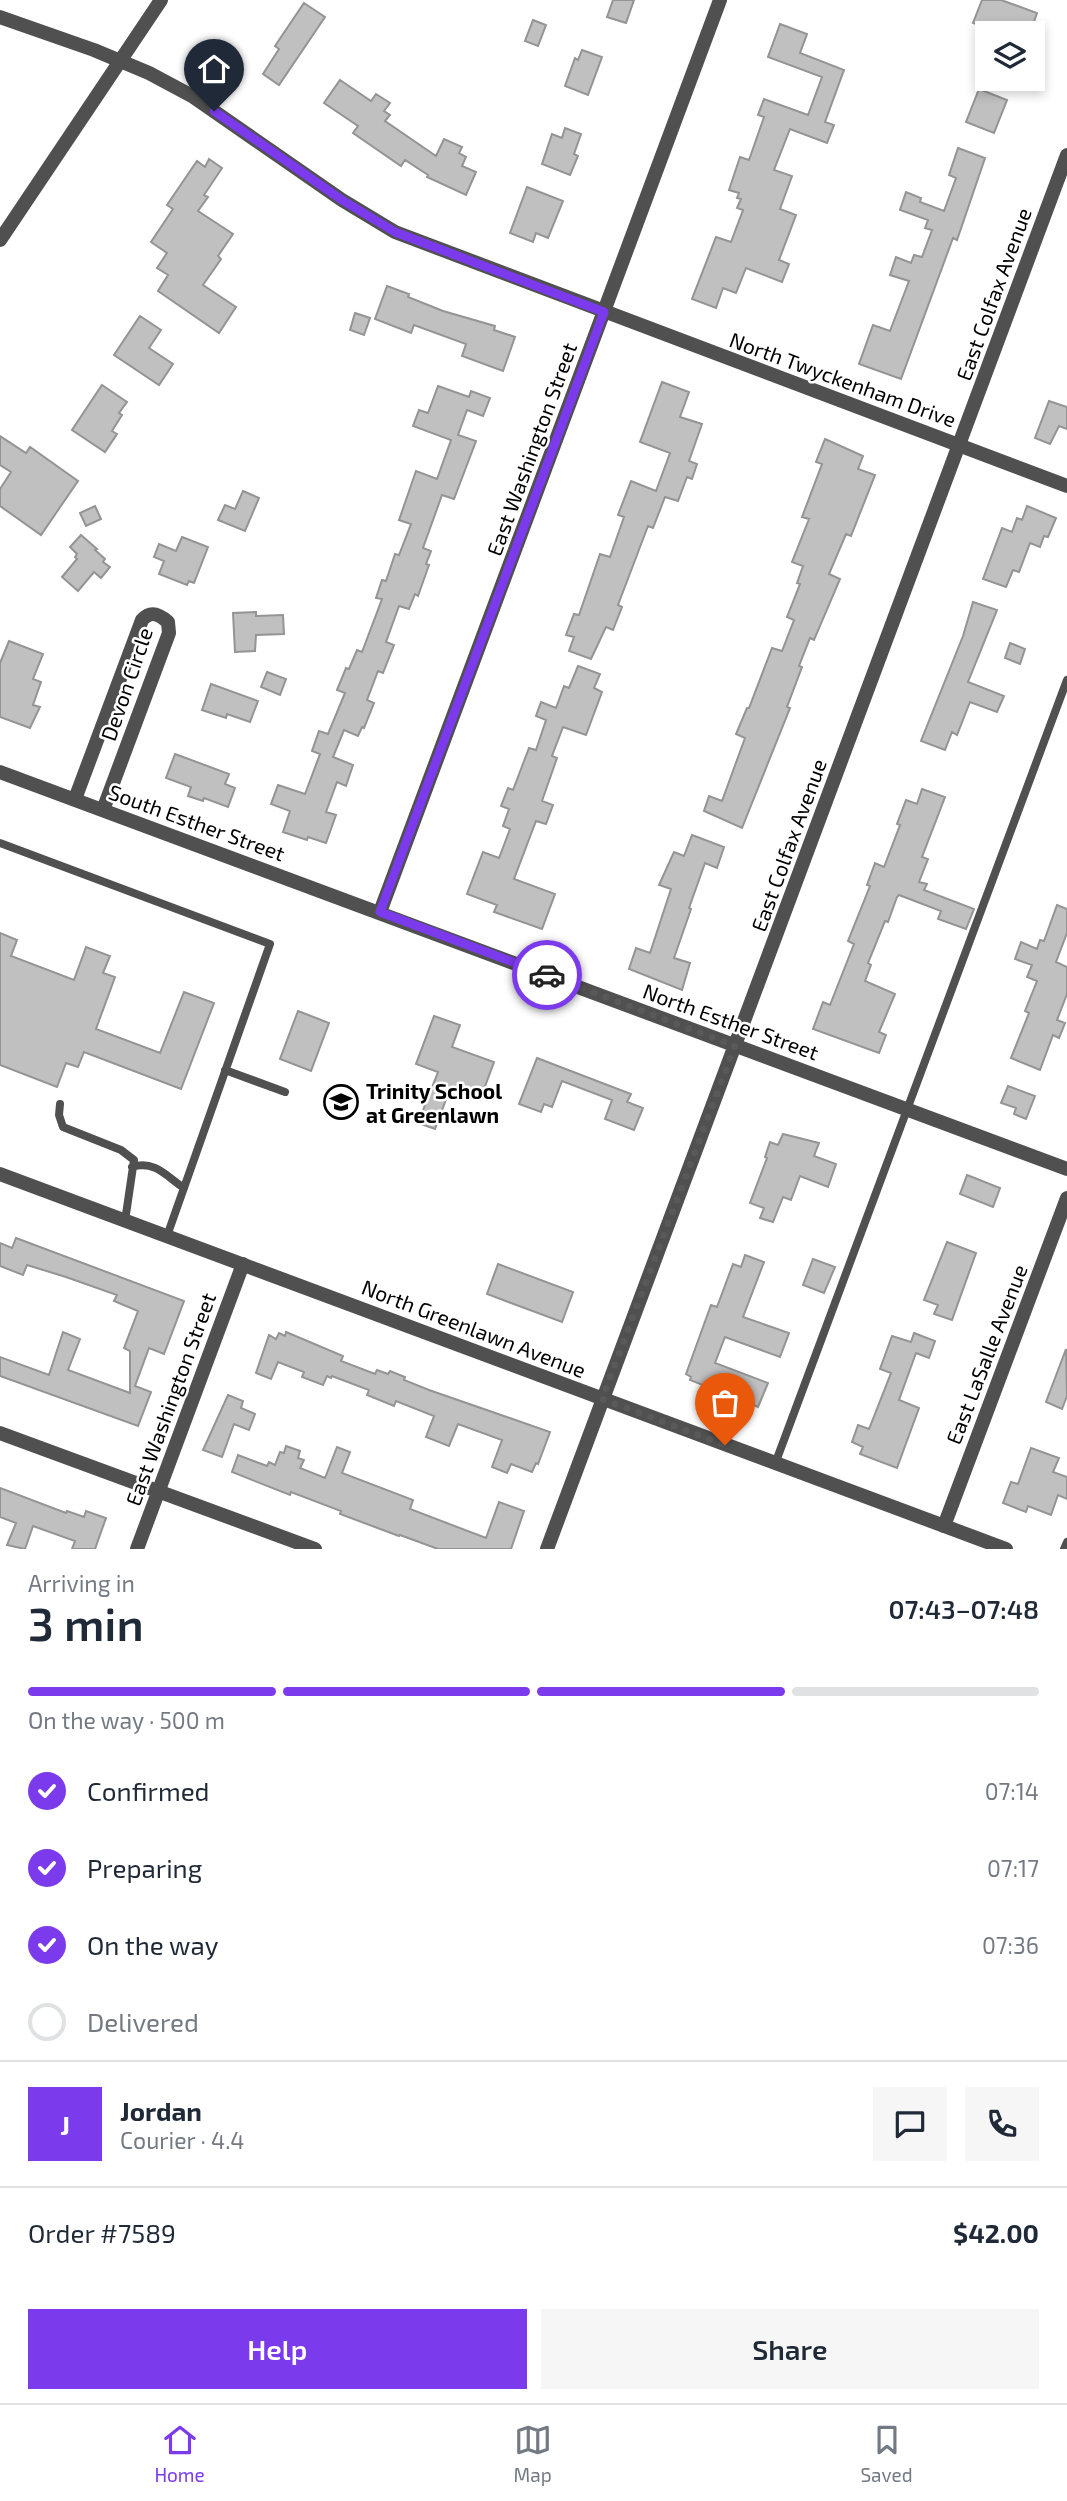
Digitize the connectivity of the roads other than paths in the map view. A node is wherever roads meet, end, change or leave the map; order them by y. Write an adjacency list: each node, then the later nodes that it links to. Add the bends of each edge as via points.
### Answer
1 (161, 0): 4 (street)
2 (720, 0): 7 (street, East Washington Street)
3 (0, 17): 4 (street, North Twyckenham Drive)
4 (119, 61): 6 (street); 7 (street, North Twyckenham Drive, via 192,96 395,232)
5 (1067, 155): 8 (street, East Colfax Avenue)
6 (0, 240)
7 (604, 312): 8 (street, North Twyckenham Drive); 15 (street, East Washington Street)
8 (959, 445): 9 (street, North Twyckenham Drive); 16 (street, East Colfax Avenue)
9 (1067, 486)
10 (1067, 680): 20 (lane)
11 (0, 772): 12 (street, South Esther Street)
12 (75, 799): 13 (street, South Esther Street); 13 (street, Devon Circle, via 142,620 147,615 162,616 169,632)
13 (103, 810): 15 (street, South Esther Street)
14 (0, 842): 17 (lane, via 270,944)
15 (380, 912): 16 (street, North Esther Street)
16 (735, 1046): 20 (street, North Esther Street); 29 (street, East Colfax Avenue)
17 (225, 1070): 18 (lane); 24 (lane)
18 (285, 1092)
19 (60, 1104): 21 (lane, via 63,1127 121,1150 134,1160)
20 (907, 1110): 22 (street, North Esther Street); 31 (lane)
21 (132, 1167): 24 (lane, via 153,1166); 26 (lane)
22 (1067, 1169)
23 (0, 1174): 26 (street, North Greenlawn Avenue)
24 (184, 1188): 27 (lane)
25 (1067, 1198): 33 (street, East LaSalle Avenue)
26 (125, 1221): 27 (street, North Greenlawn Avenue)
27 (167, 1236): 28 (street, North Greenlawn Avenue)
28 (243, 1264): 29 (street, North Greenlawn Avenue); 32 (street, East Washington Street)
29 (602, 1399): 31 (street, North Greenlawn Avenue); 37 (street, East Colfax Avenue)
30 (0, 1433): 32 (street)
31 (775, 1464): 33 (street, North Greenlawn Avenue)
32 (159, 1491): 35 (street, East Washington Street); 36 (street)
33 (944, 1526): 38 (street, North Greenlawn Avenue)
34 (1067, 1542): 39 (lane)
35 (137, 1549)
36 (315, 1549)
37 (547, 1549)
38 (1006, 1549)
39 (1064, 1549)

